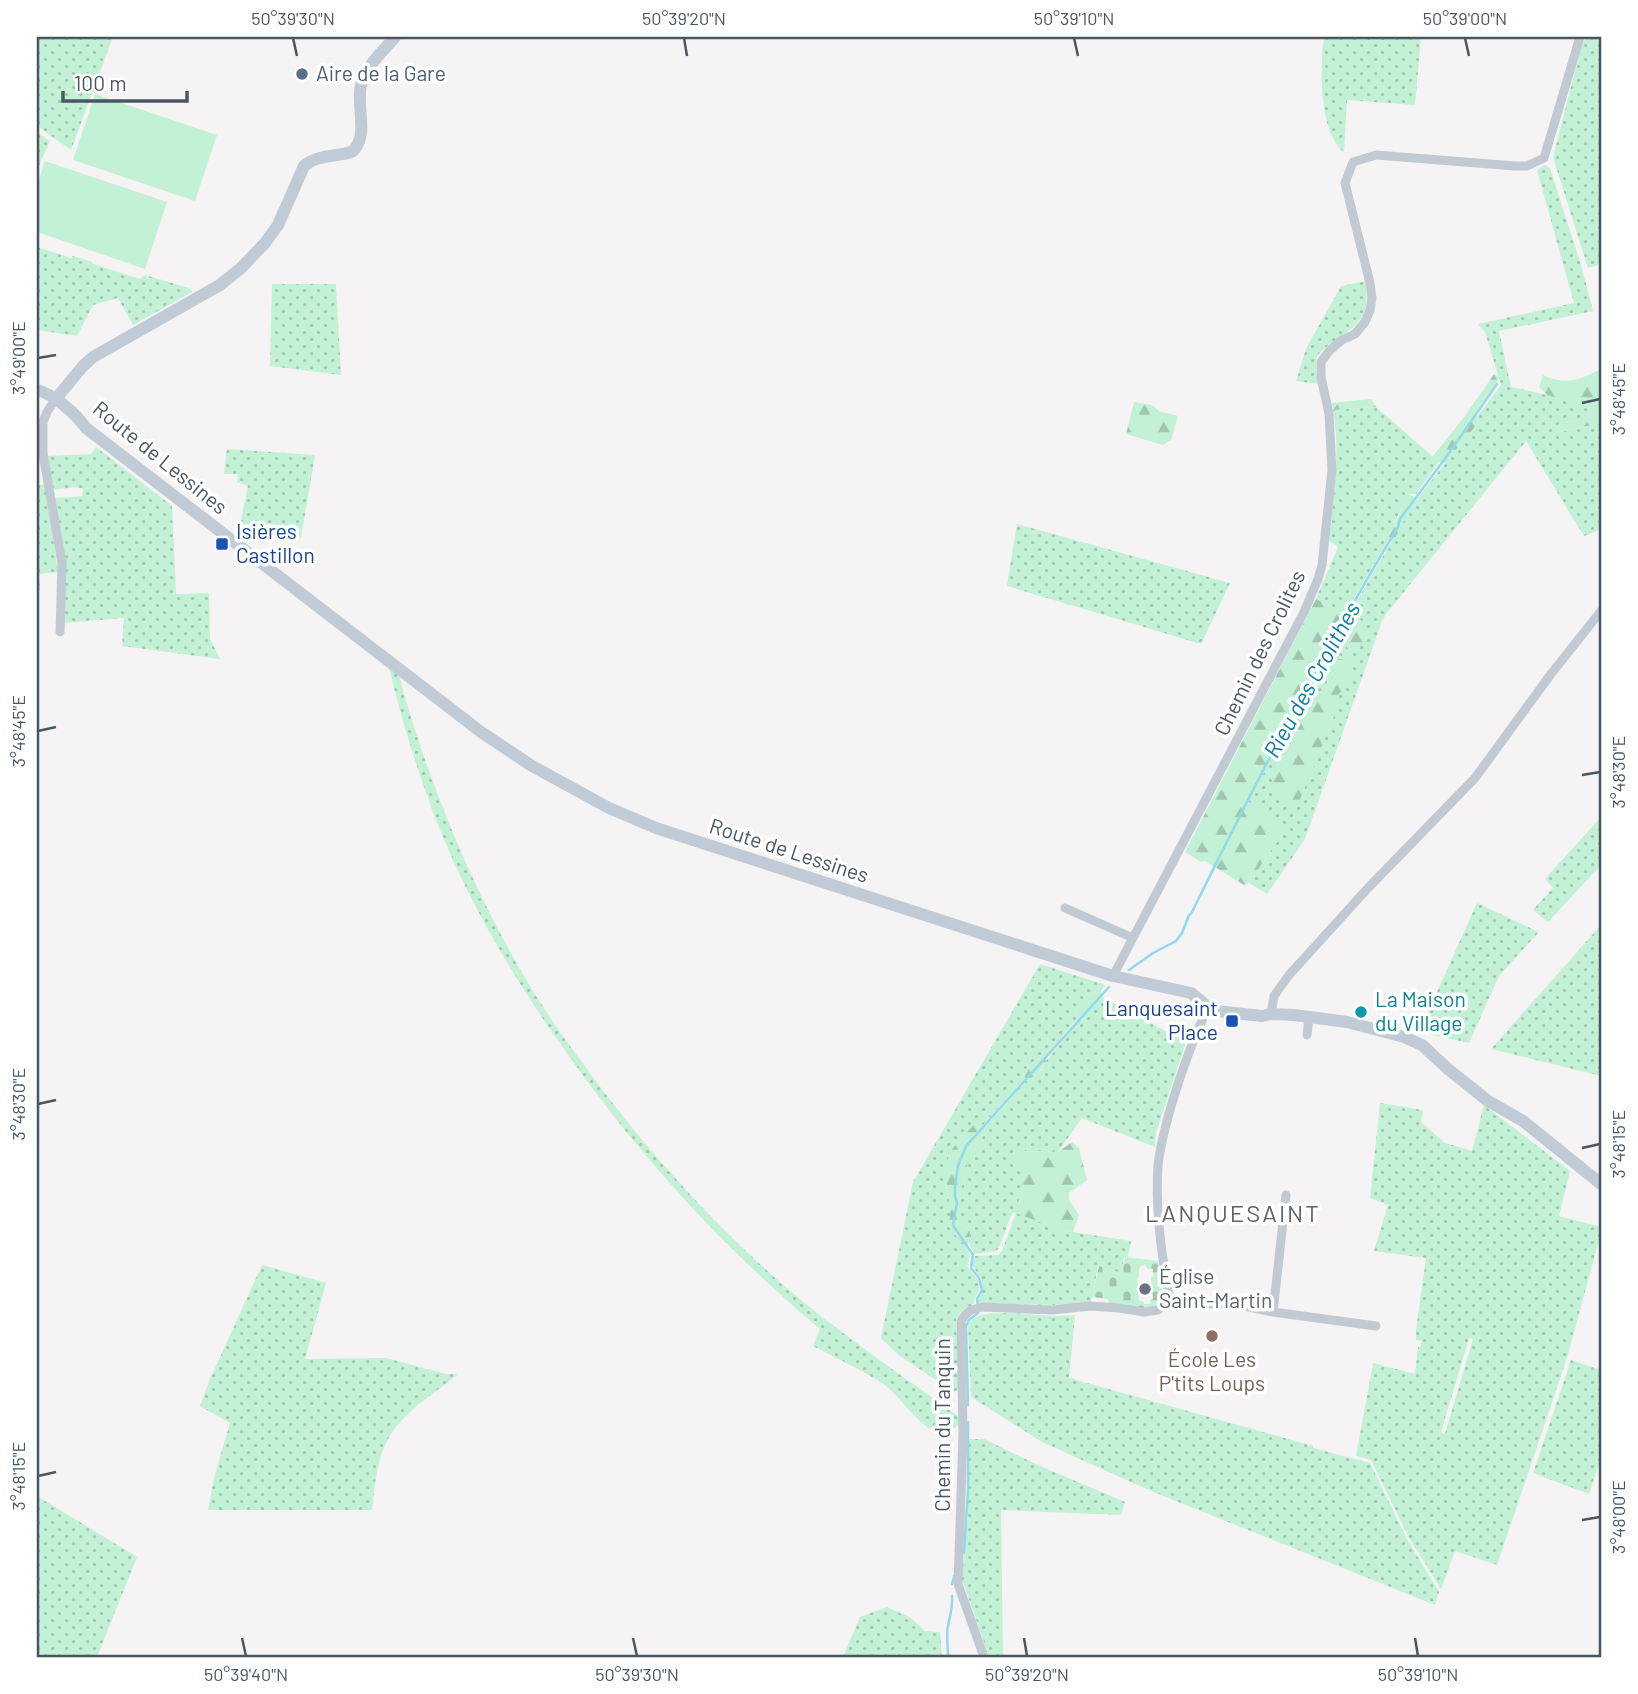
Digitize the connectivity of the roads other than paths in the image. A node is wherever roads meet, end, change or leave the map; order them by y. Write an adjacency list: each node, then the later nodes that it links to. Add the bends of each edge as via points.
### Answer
1 (395, 37): 4 (main road, via 361,85 355,149 308,162 278,225 241,268 220,285 93,356)
2 (1580, 37): 8 (street, Chemin des Crolites, via 1544,158 1537,162 1504,166 1376,155 1353,162 1345,183 1372,298 1365,322 1321,362 1332,470 1322,565 1304,612)
3 (37, 390): 4 (main road, Route de Lessines)
4 (55, 400): 6 (street, via 43,422 43,454 62,563); 9 (main road, Route de Lessines, via 387,660 531,766 656,828)
5 (1601, 611): 11 (street, via 1475,778 1289,975 1274,996)
6 (60, 632)
7 (1065, 908): 8 (street)
8 (1133, 938): 9 (street, Chemin des Crolites)
9 (1113, 976): 10 (main road, Route de Lessines, via 1191,993)
10 (1208, 1007): 11 (main road, Route de Lessines); 16 (street, via 1180,1078 1158,1167 1159,1237)
11 (1271, 1014): 12 (main road, Route de Lessines)
12 (1310, 1017): 13 (street); 14 (main road, Route de Lessines, via 1382,1030 1422,1045 1488,1101 1523,1121)
13 (1307, 1035)
14 (1601, 1184)
15 (1286, 1195): 17 (street)
16 (1168, 1301): 17 (street); 19 (street, Chemin du Tanquin, via 1158,1310 1144,1312 1091,1306 1052,1310 983,1307 971,1310 961,1321 958,1584)
17 (1273, 1312): 18 (street)
18 (1376, 1326)
19 (984, 1657)

